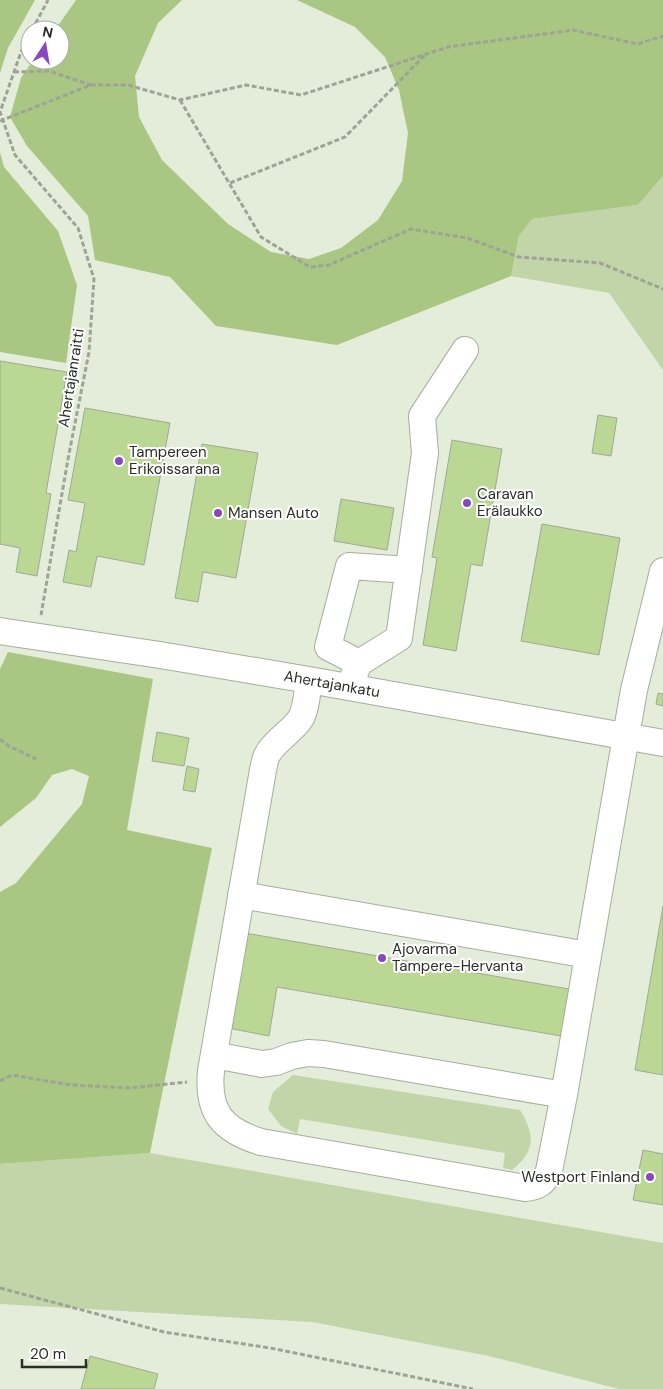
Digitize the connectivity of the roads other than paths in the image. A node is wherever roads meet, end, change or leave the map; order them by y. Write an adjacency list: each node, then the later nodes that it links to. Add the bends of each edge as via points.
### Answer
1 (465, 350): 2 (street, via 422,416 425,453)
2 (408, 570): 5 (street, via 399,638); 5 (street, via 349,566 328,647)
3 (663, 572): 8 (street)
4 (0, 631): 6 (street, Ahertajankatu)
5 (360, 663): 7 (street)
6 (309, 680): 7 (street, Ahertajankatu); 10 (street, via 302,717 266,756)
7 (349, 687): 8 (street, Ahertajankatu)
8 (626, 737): 9 (street, Ahertajankatu); 11 (street)
9 (663, 743)
10 (241, 895): 11 (street); 12 (street)
11 (588, 955): 13 (street)
12 (212, 1068): 13 (street, via 276,1062 308,1053 324,1054); 13 (street, via 211,1100 229,1128 243,1137 525,1188 541,1184 546,1178)
13 (564, 1095)

